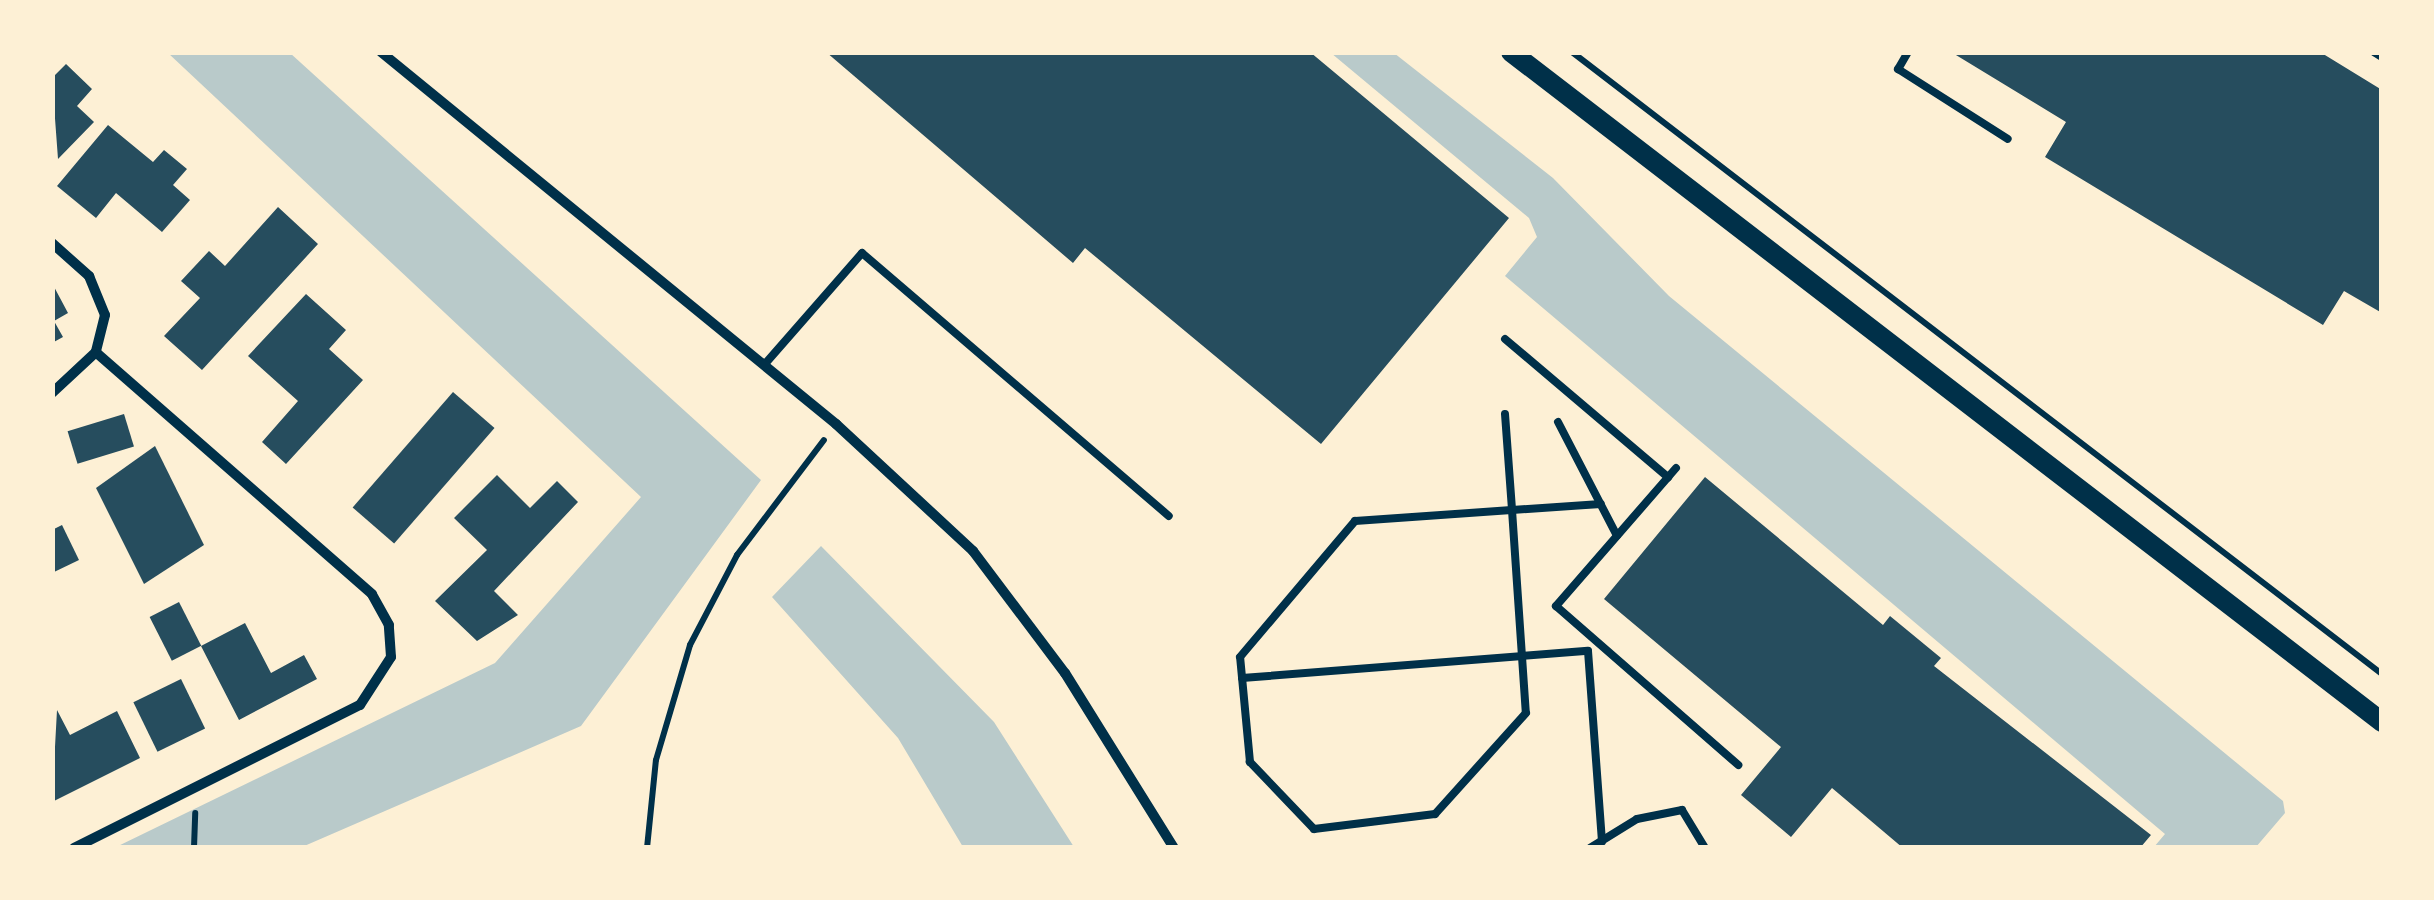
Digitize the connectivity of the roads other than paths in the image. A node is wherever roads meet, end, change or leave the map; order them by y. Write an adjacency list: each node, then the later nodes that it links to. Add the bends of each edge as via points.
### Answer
1 (381, 52): 10 (street)
2 (1511, 52): 24 (main road)
3 (1908, 52): 6 (lane, via 1898,69)
4 (2374, 52): 5 (lane)
5 (2382, 57)
6 (2008, 139)
7 (52, 242): 9 (street, via 90,276 105,315)
8 (1505, 339): 15 (lane)
9 (96, 352): 11 (street); 27 (street, via 372,594 389,625 391,657 360,705)
10 (764, 365): 18 (lane, via 862,253); 28 (street, via 974,551 1065,673)
11 (52, 393)
12 (1504, 414): 17 (lane)
13 (1558, 422): 16 (lane)
14 (1676, 468): 15 (lane)
15 (1668, 478): 19 (lane)
16 (1601, 504): 17 (lane); 19 (lane)
17 (1512, 510): 22 (lane); 23 (lane, via 1356,520 1240,657)
18 (1169, 516)
19 (1617, 536): 20 (lane, via 1556,606)
20 (1596, 641): 21 (lane); 25 (lane)
21 (1588, 650): 22 (lane); 26 (lane)
22 (1522, 655): 23 (lane); 23 (lane, via 1526,713 1435,814 1314,829 1250,762)
23 (1242, 678)
24 (2382, 722)
25 (1738, 766)
26 (1602, 840): 29 (lane); 30 (lane, via 1638,819 1682,810)
27 (74, 848)
28 (1174, 848)
29 (1590, 848)
30 (1705, 848)

